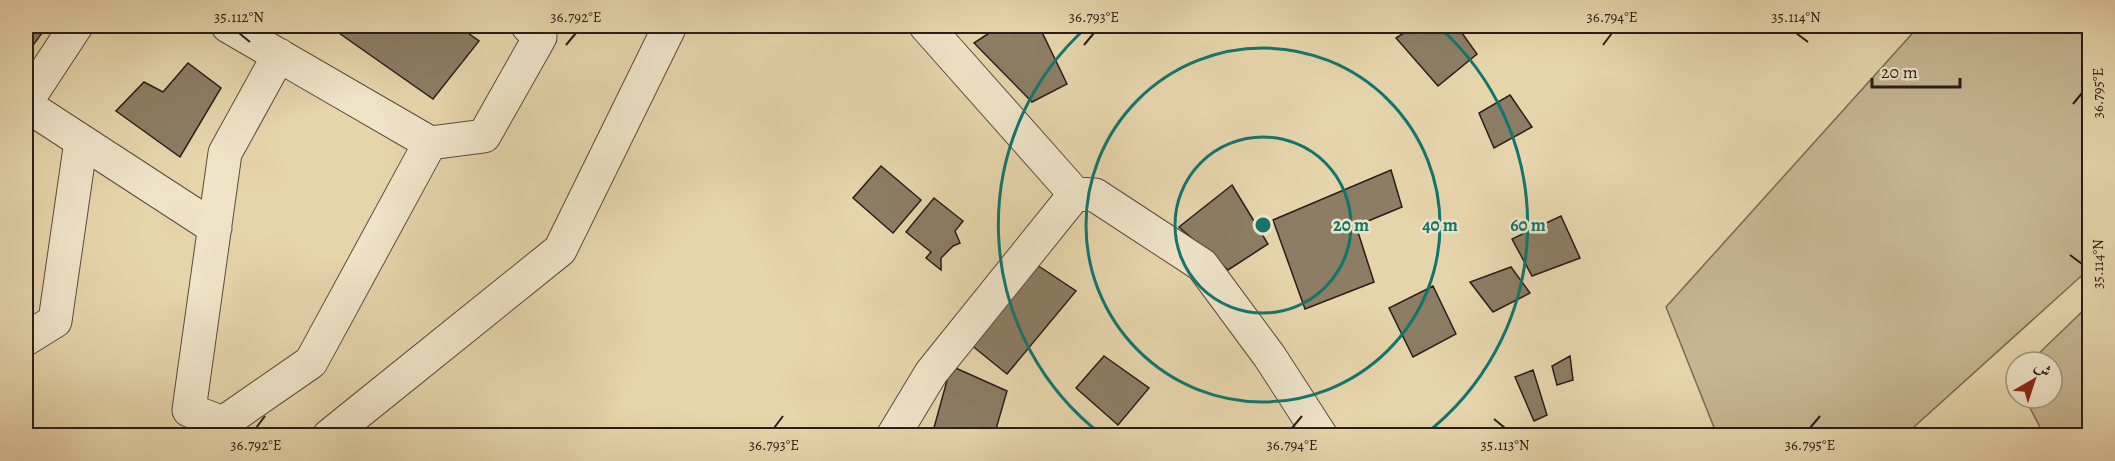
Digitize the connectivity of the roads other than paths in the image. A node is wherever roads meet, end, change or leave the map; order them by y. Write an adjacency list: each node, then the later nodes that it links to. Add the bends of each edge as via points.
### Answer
1 (76, 26): 7 (street)
2 (228, 26): 6 (street)
3 (528, 26): 9 (street, via 540,37 484,136)
4 (670, 26): 14 (street, via 560,250)
5 (926, 26): 10 (street)
6 (279, 55): 9 (street); 11 (street, via 225,153)
7 (26, 104): 8 (street)
8 (81, 141): 11 (street); 12 (street, via 55,321)
9 (430, 143): 13 (street, via 311,362)
10 (1076, 194): 15 (street, via 931,373); 16 (street, via 1095,195 1202,265)
11 (215, 228): 13 (street, via 189,410)
12 (26, 339)
13 (219, 429)
14 (329, 435)
15 (893, 435)
16 (1321, 435)

